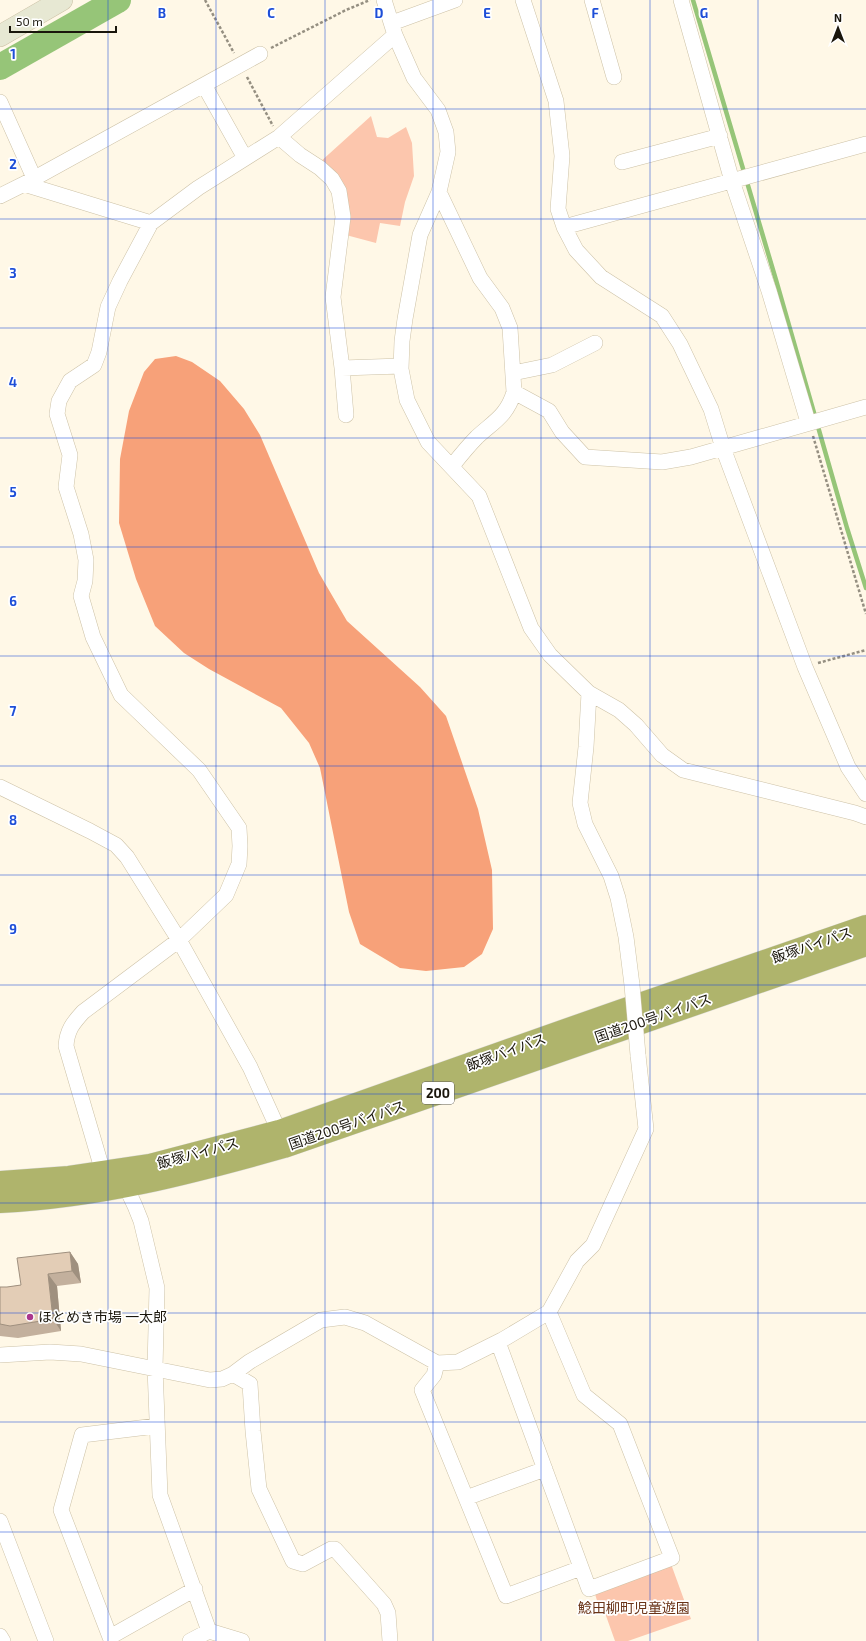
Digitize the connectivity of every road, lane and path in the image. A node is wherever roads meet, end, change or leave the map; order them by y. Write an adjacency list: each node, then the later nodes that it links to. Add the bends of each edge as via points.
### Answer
1 (62, 0): 9 (main road)
2 (370, 0): 10 (path)
3 (384, 0): 8 (street)
4 (455, 0): 8 (street)
5 (523, 0): 24 (street, via 556,101 562,156 558,209)
6 (592, 0): 11 (street)
7 (681, 0): 15 (street)
8 (394, 29): 14 (street); 21 (street, via 414,78 438,110 446,132 448,152)
9 (0, 36)
10 (260, 54): 12 (street)
11 (614, 77)
12 (204, 85): 17 (street); 19 (street)
13 (0, 102): 19 (street)
14 (279, 136): 17 (street); 27 (street, via 300,155 320,168 332,179 339,191 343,216 333,296)
15 (720, 136): 18 (street); 20 (street)
16 (866, 144): 20 (street)
17 (245, 158): 23 (street, via 198,188)
18 (622, 162)
19 (29, 181): 22 (street); 23 (street)
20 (732, 181): 24 (street); 32 (street, via 769,291)
21 (439, 192): 26 (street, via 420,235 402,341); 28 (street, via 480,278 502,308 510,328)
22 (0, 196)
23 (151, 223): 43 (street, via 108,307 94,365 70,382 59,401 57,414 69,450 70,467 66,487 81,534 85,581 81,596 93,637 121,695 199,770 239,828 239,864 226,896)
24 (564, 227): 33 (street, via 576,250 601,277 662,316 680,344 711,409)
25 (595, 343): 28 (street, via 552,365)
26 (401, 366): 27 (street); 34 (street, via 407,400 428,442)
27 (342, 368): 31 (street)
28 (514, 372): 29 (street)
29 (514, 392): 33 (street, via 549,412 562,432 585,457 662,462); 34 (street, via 511,403 498,421 478,437)
30 (866, 407): 32 (street)
31 (346, 414)
32 (808, 422): 33 (street); 35 (path)
33 (723, 448): 37 (street)
34 (452, 466): 38 (street, via 479,496 531,628 550,656)
35 (866, 614)
36 (866, 650): 37 (path)
37 (805, 667): 40 (street, via 848,767)
38 (589, 693): 41 (street, via 619,710 662,755 683,770); 50 (street, bridge, via 580,803 585,824 611,876 626,937 646,1129 593,1245 577,1261)
39 (0, 786): 43 (street, via 116,845 136,869)
40 (866, 794)
41 (866, 817)
42 (866, 926): 45 (highway, 飯塚バイパス / 200)
43 (179, 940): 45 (street, via 250,1067); 46 (street, via 83,1012 66,1033 66,1046)
44 (866, 945): 48 (highway, 国道200号バイパス / 200, via 284,1147 197,1172)
45 (279, 1132): 46 (highway, 飯塚バイパス / 200, via 150,1166)
46 (103, 1172): 47 (highway, 飯塚バイパス / 200); 48 (street)
47 (0, 1182)
48 (126, 1187): 49 (highway, 国道200号バイパス / 200, via 47,1199); 54 (street, via 141,1221 157,1288)
49 (0, 1202)
50 (549, 1312): 51 (street); 60 (street, via 584,1395 620,1424 672,1558 589,1589)
51 (498, 1342): 53 (street, via 458,1362); 57 (street)
52 (0, 1355): 54 (street, via 50,1352 80,1354)
53 (438, 1363): 55 (street, via 366,1323 345,1317 321,1320); 58 (street, via 434,1375 422,1390)
54 (154, 1368): 55 (street, via 210,1380 222,1379); 56 (street)
55 (233, 1374): 68 (street, via 250,1384 259,1489 293,1561 303,1564 335,1549 384,1604 388,1613)
56 (156, 1426): 61 (street, via 160,1495); 61 (street, via 82,1434 61,1510 110,1638)
57 (545, 1469): 58 (street); 60 (street)
58 (466, 1498): 60 (street, via 506,1596)
59 (0, 1521): 65 (street)
60 (581, 1568)
61 (195, 1589): 62 (street)
62 (209, 1631): 66 (street); 67 (street)
63 (0, 1636): 64 (street)
64 (3, 1641)
65 (46, 1641)
66 (190, 1641)
67 (242, 1641)
68 (390, 1641)

